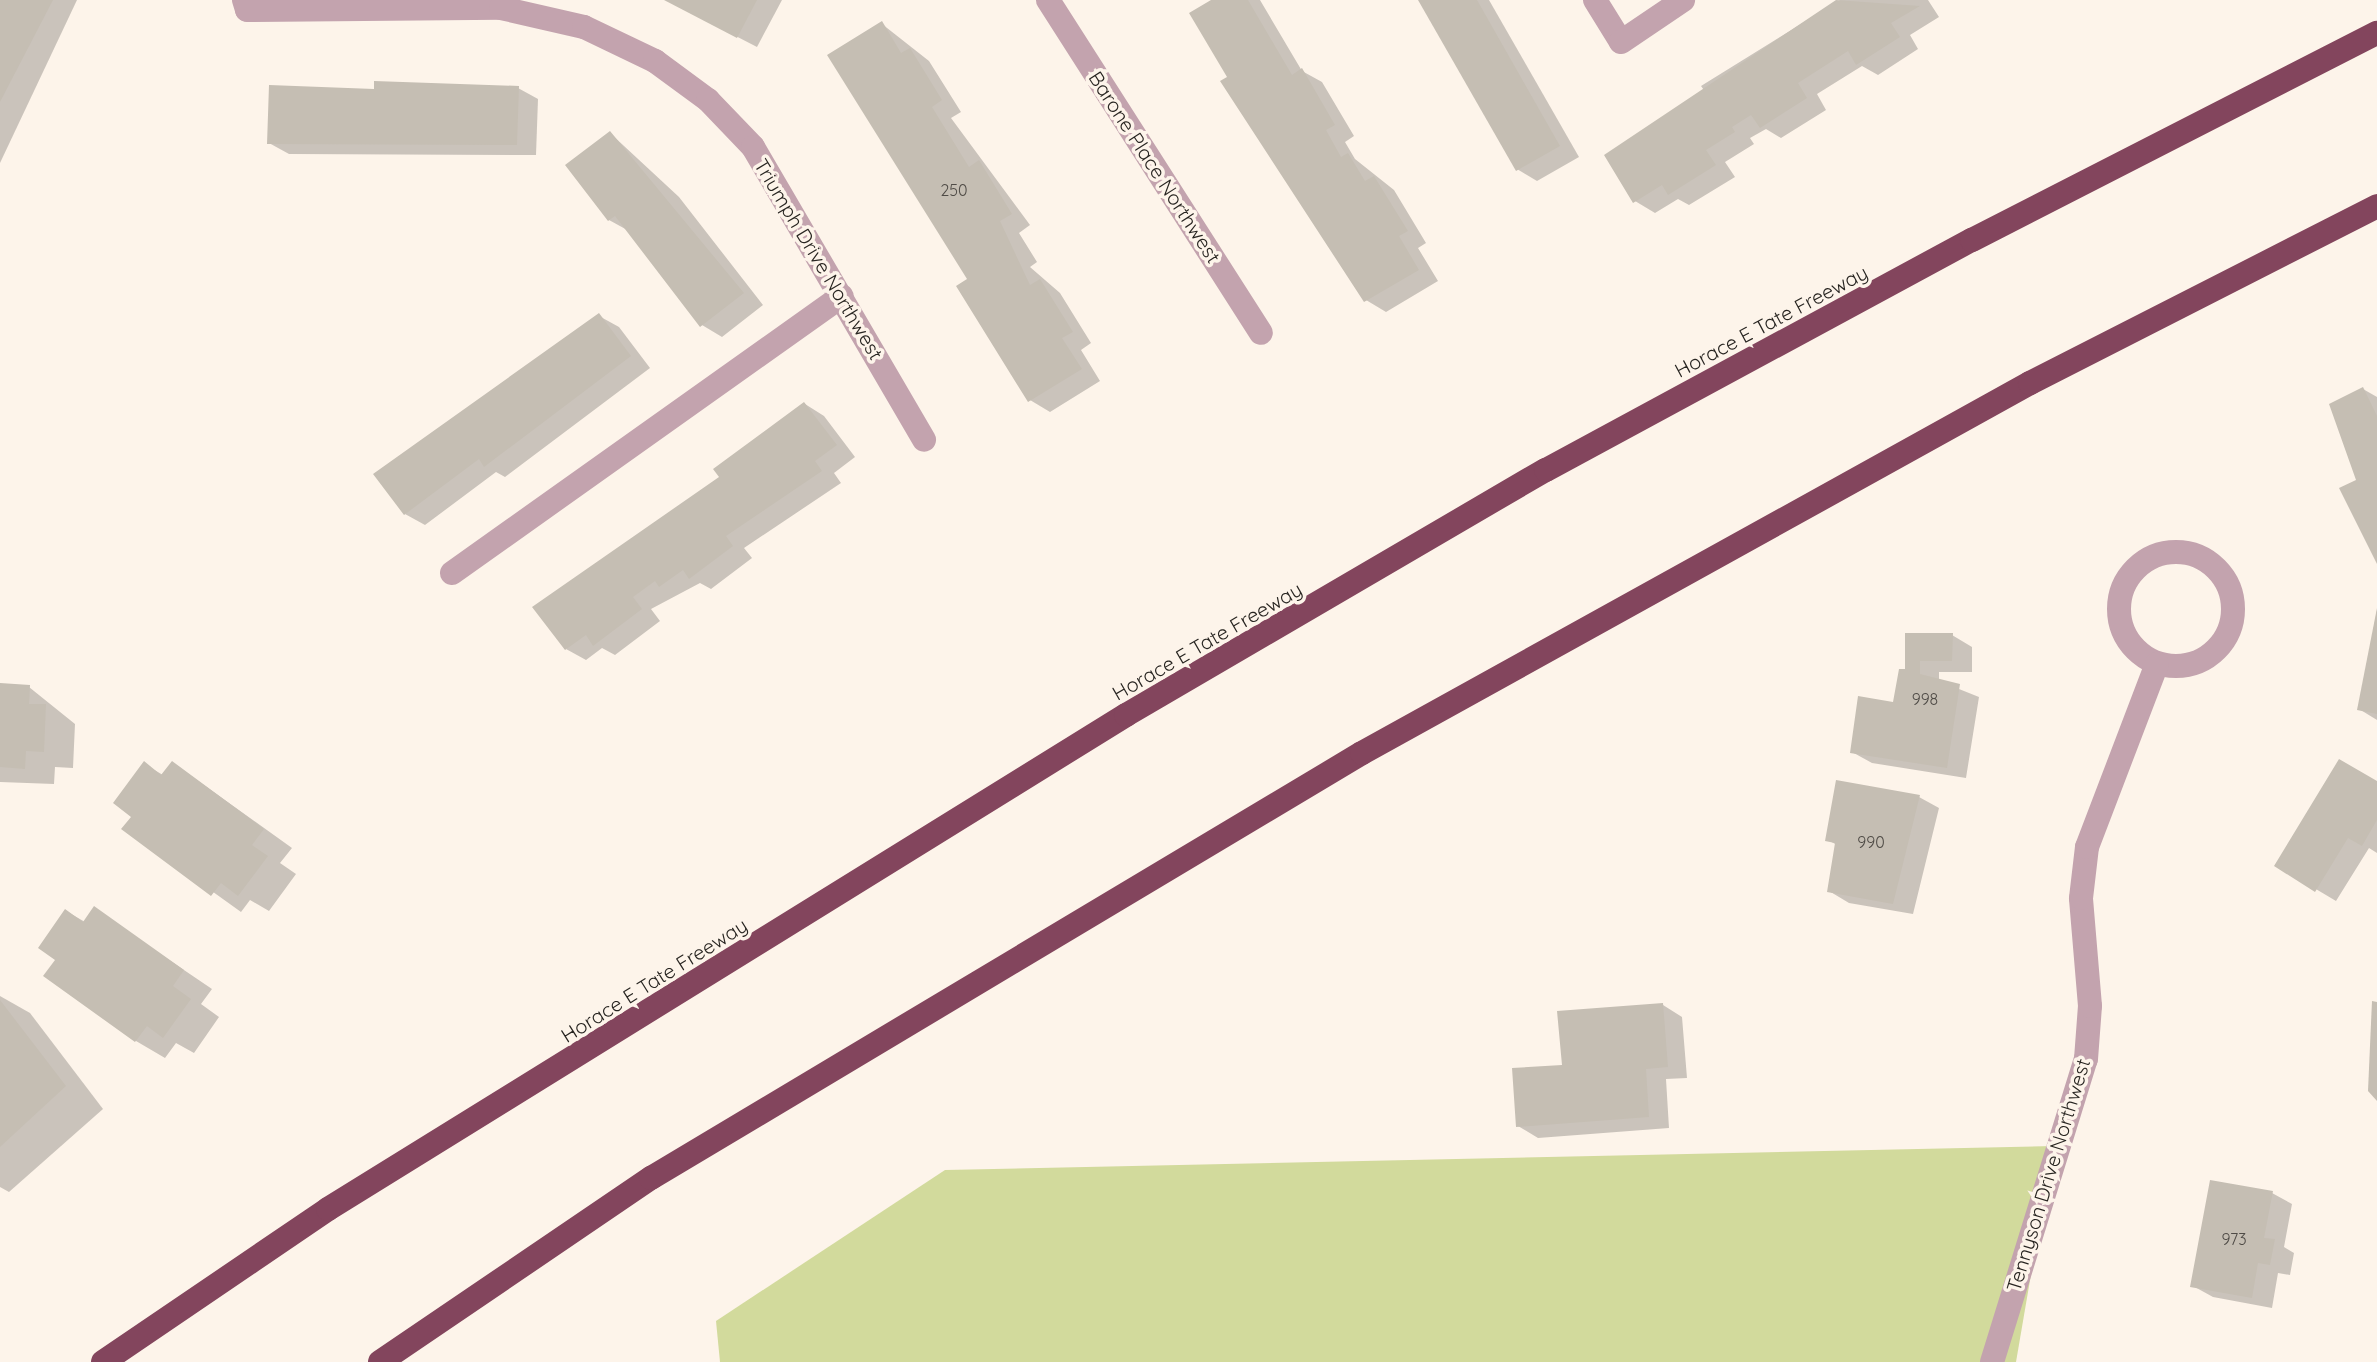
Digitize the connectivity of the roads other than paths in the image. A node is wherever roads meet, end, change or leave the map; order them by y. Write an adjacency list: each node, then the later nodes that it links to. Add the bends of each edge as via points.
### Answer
1 (244, 0): 7 (street, Triumph Drive Northwest, via 247,10 501,8 584,27 655,61 708,100 753,147)
2 (1048, 0): 8 (street, Barone Place Northwest)
3 (1595, 0): 4 (street, via 1621,42)
4 (1683, 0)
5 (2377, 33): 12 (highway, Horace E Tate Freeway, via 1972,240 1546,470 1126,715 328,1209)
6 (2377, 206): 13 (highway, via 2030,383 1362,753 651,1178)
7 (842, 296): 9 (street, Triumph Drive Northwest); 10 (street)
8 (1261, 333)
9 (924, 440)
10 (452, 573)
11 (2157, 664): 11 (street, via 2185,667 2221,647 2233,620 2232,595 2218,570 2198,556 2171,552 2145,560 2120,597 2125,637); 14 (street, Tennyson Drive Northwest, via 2087,847 2081,898 2090,1006 2086,1059)
12 (103, 1362)
13 (380, 1362)
14 (1992, 1362)

